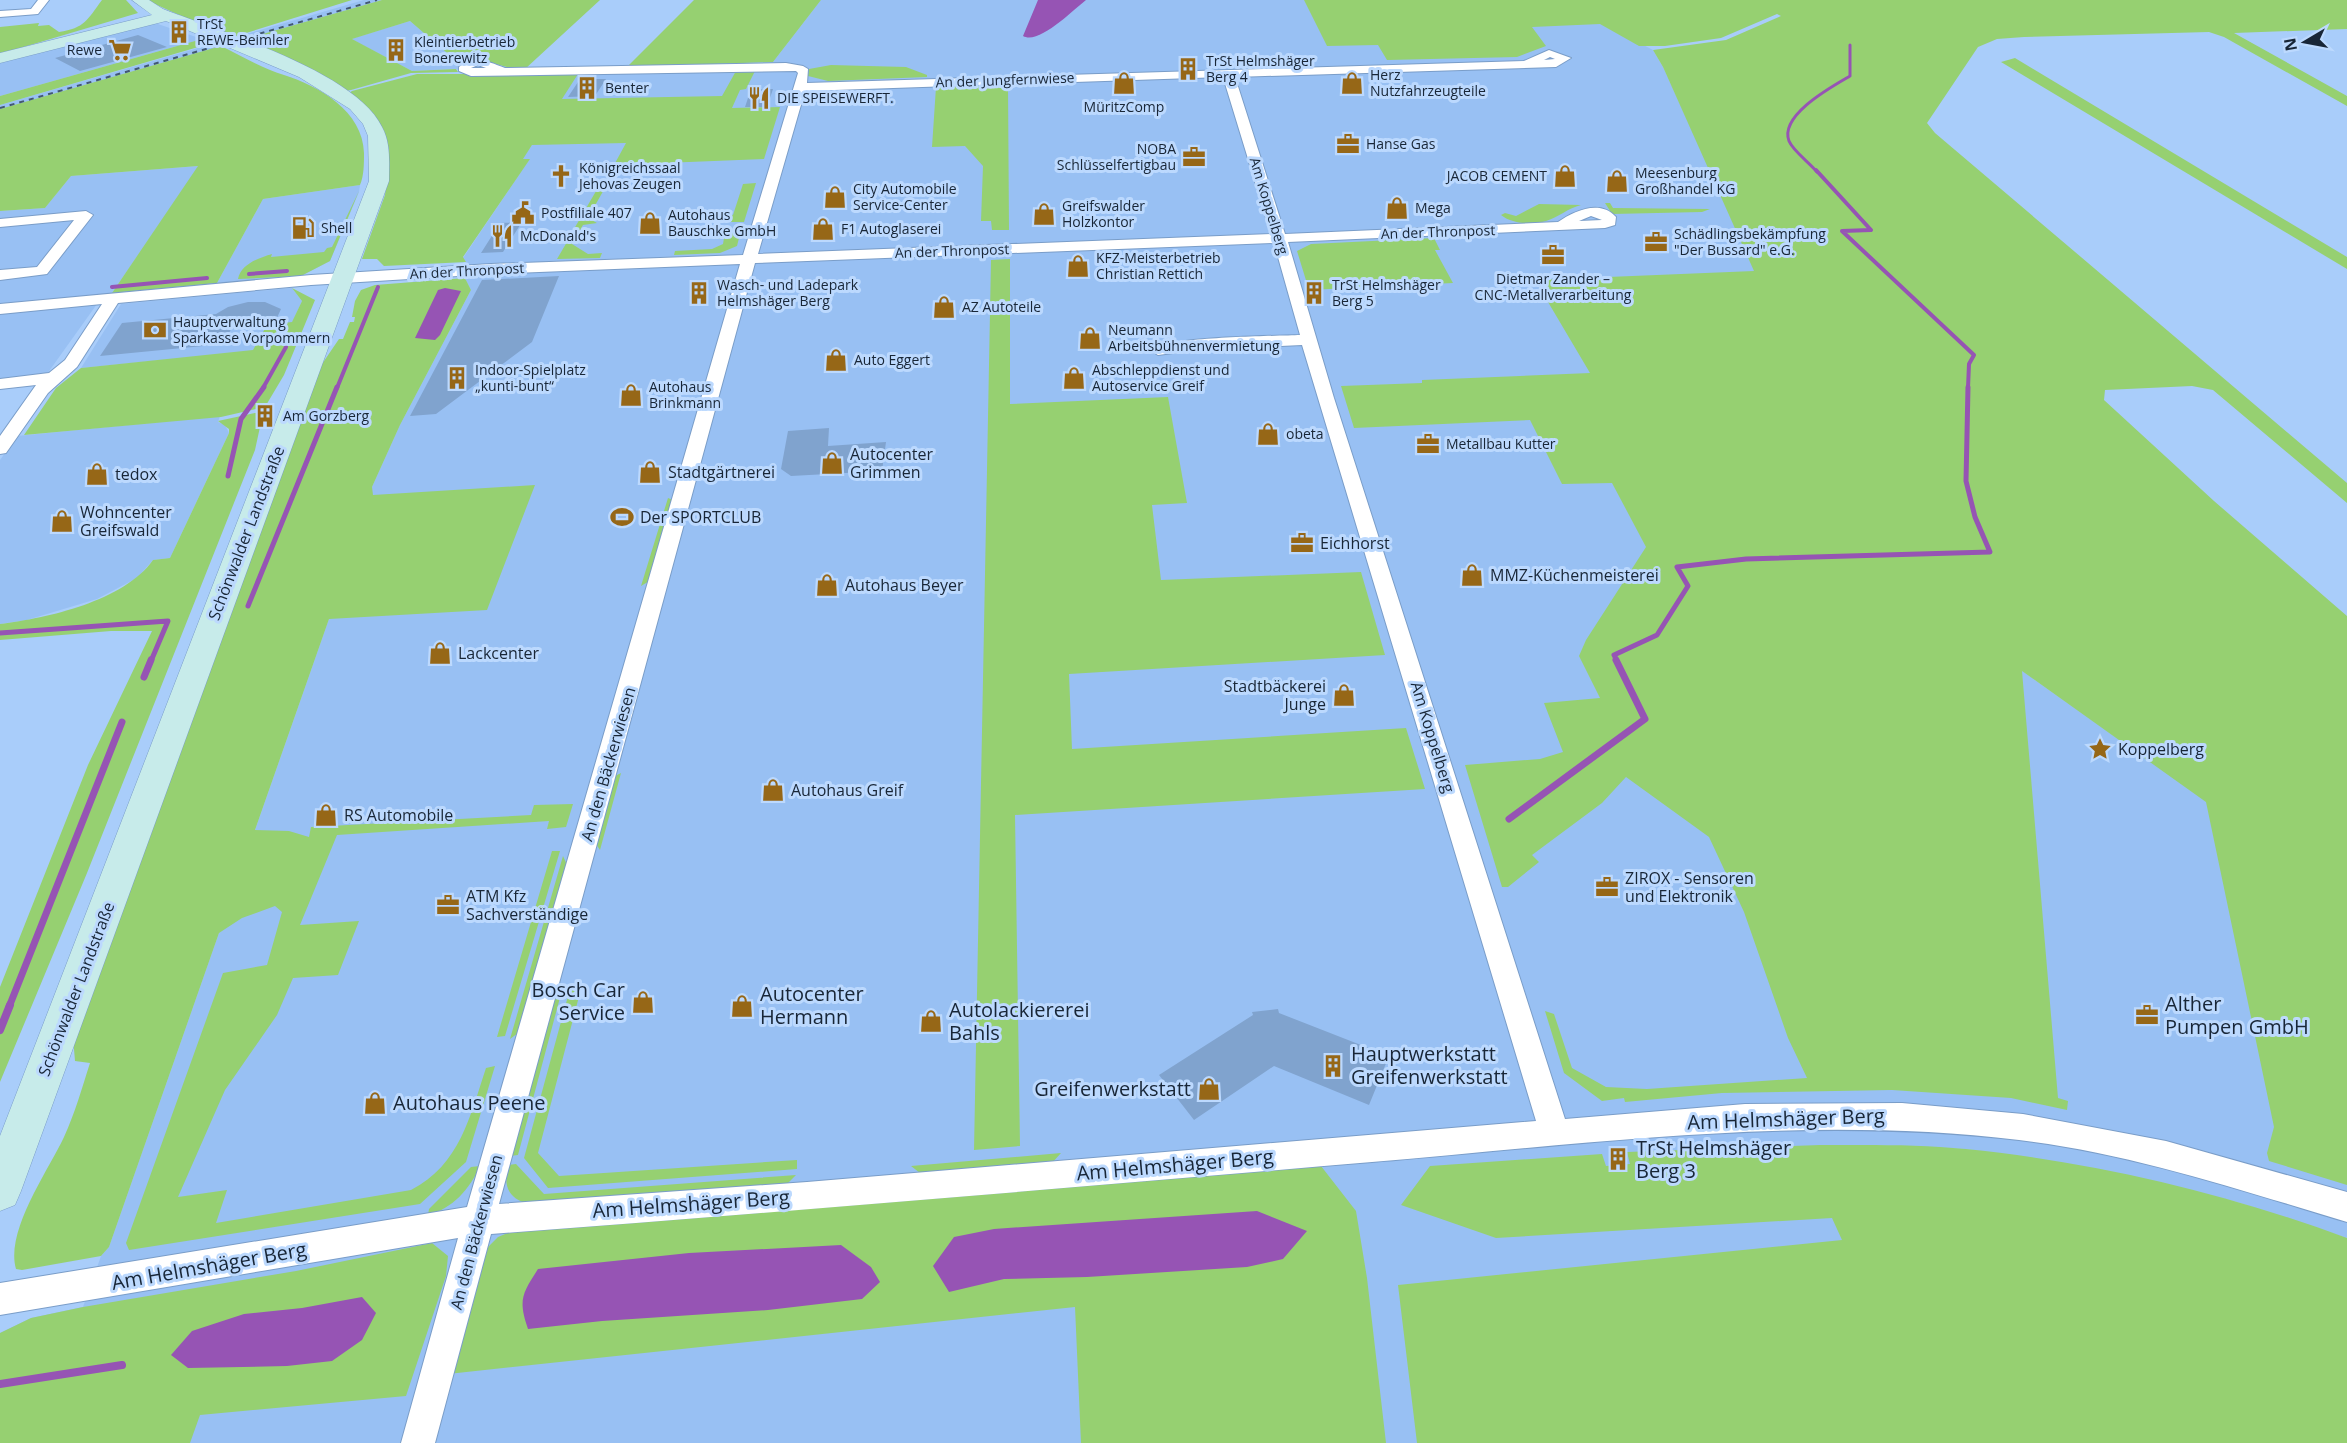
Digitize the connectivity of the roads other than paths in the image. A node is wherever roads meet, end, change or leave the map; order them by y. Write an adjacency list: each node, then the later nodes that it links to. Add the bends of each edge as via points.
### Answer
1 (44, 0): 3 (street, via 34,12)
2 (140, 0): 4 (main road, Schönwalder Landstraße)
3 (0, 14)
4 (162, 14): 5 (main road); 15 (main road, Schönwalder Landstraße, via 324,82 357,106 371,123 380,151 379,181)
5 (0, 58)
6 (1528, 63): 8 (street, An der Jungfernwiese)
7 (503, 71): 9 (street, via 793,67 804,72)
8 (1228, 73): 9 (street, An der Jungfernwiese); 12 (street, Am Koppelberg)
9 (801, 87): 13 (street, An den Bäckerwiesen)
10 (0, 223): 14 (street, via 86,215 42,271)
11 (1561, 226): 12 (street, An der Thronpost)
12 (1279, 238): 13 (street, An der Thronpost); 18 (street, Am Koppelberg)
13 (749, 259): 15 (street, An der Thronpost); 26 (street, An den Bäckerwiesen)
14 (0, 275)
15 (344, 278): 16 (street); 24 (main road, Schönwalder Landstraße)
16 (113, 299): 17 (street); 20 (street, via 71,363)
17 (0, 309)
18 (1308, 340): 19 (street); 23 (street, Am Koppelberg)
19 (1158, 350)
20 (48, 383): 21 (street); 22 (street)
21 (0, 384)
22 (0, 449)
23 (1555, 1134): 25 (street, Am Helmshäger Berg, via 1745,1117 1902,1116 2024,1127 2145,1151); 26 (street, Am Helmshäger Berg)
24 (0, 1191)
25 (2347, 1207)
26 (480, 1220): 27 (street, Am Helmshäger Berg); 28 (street, An den Bäckerwiesen)
27 (0, 1299)
28 (418, 1443)

